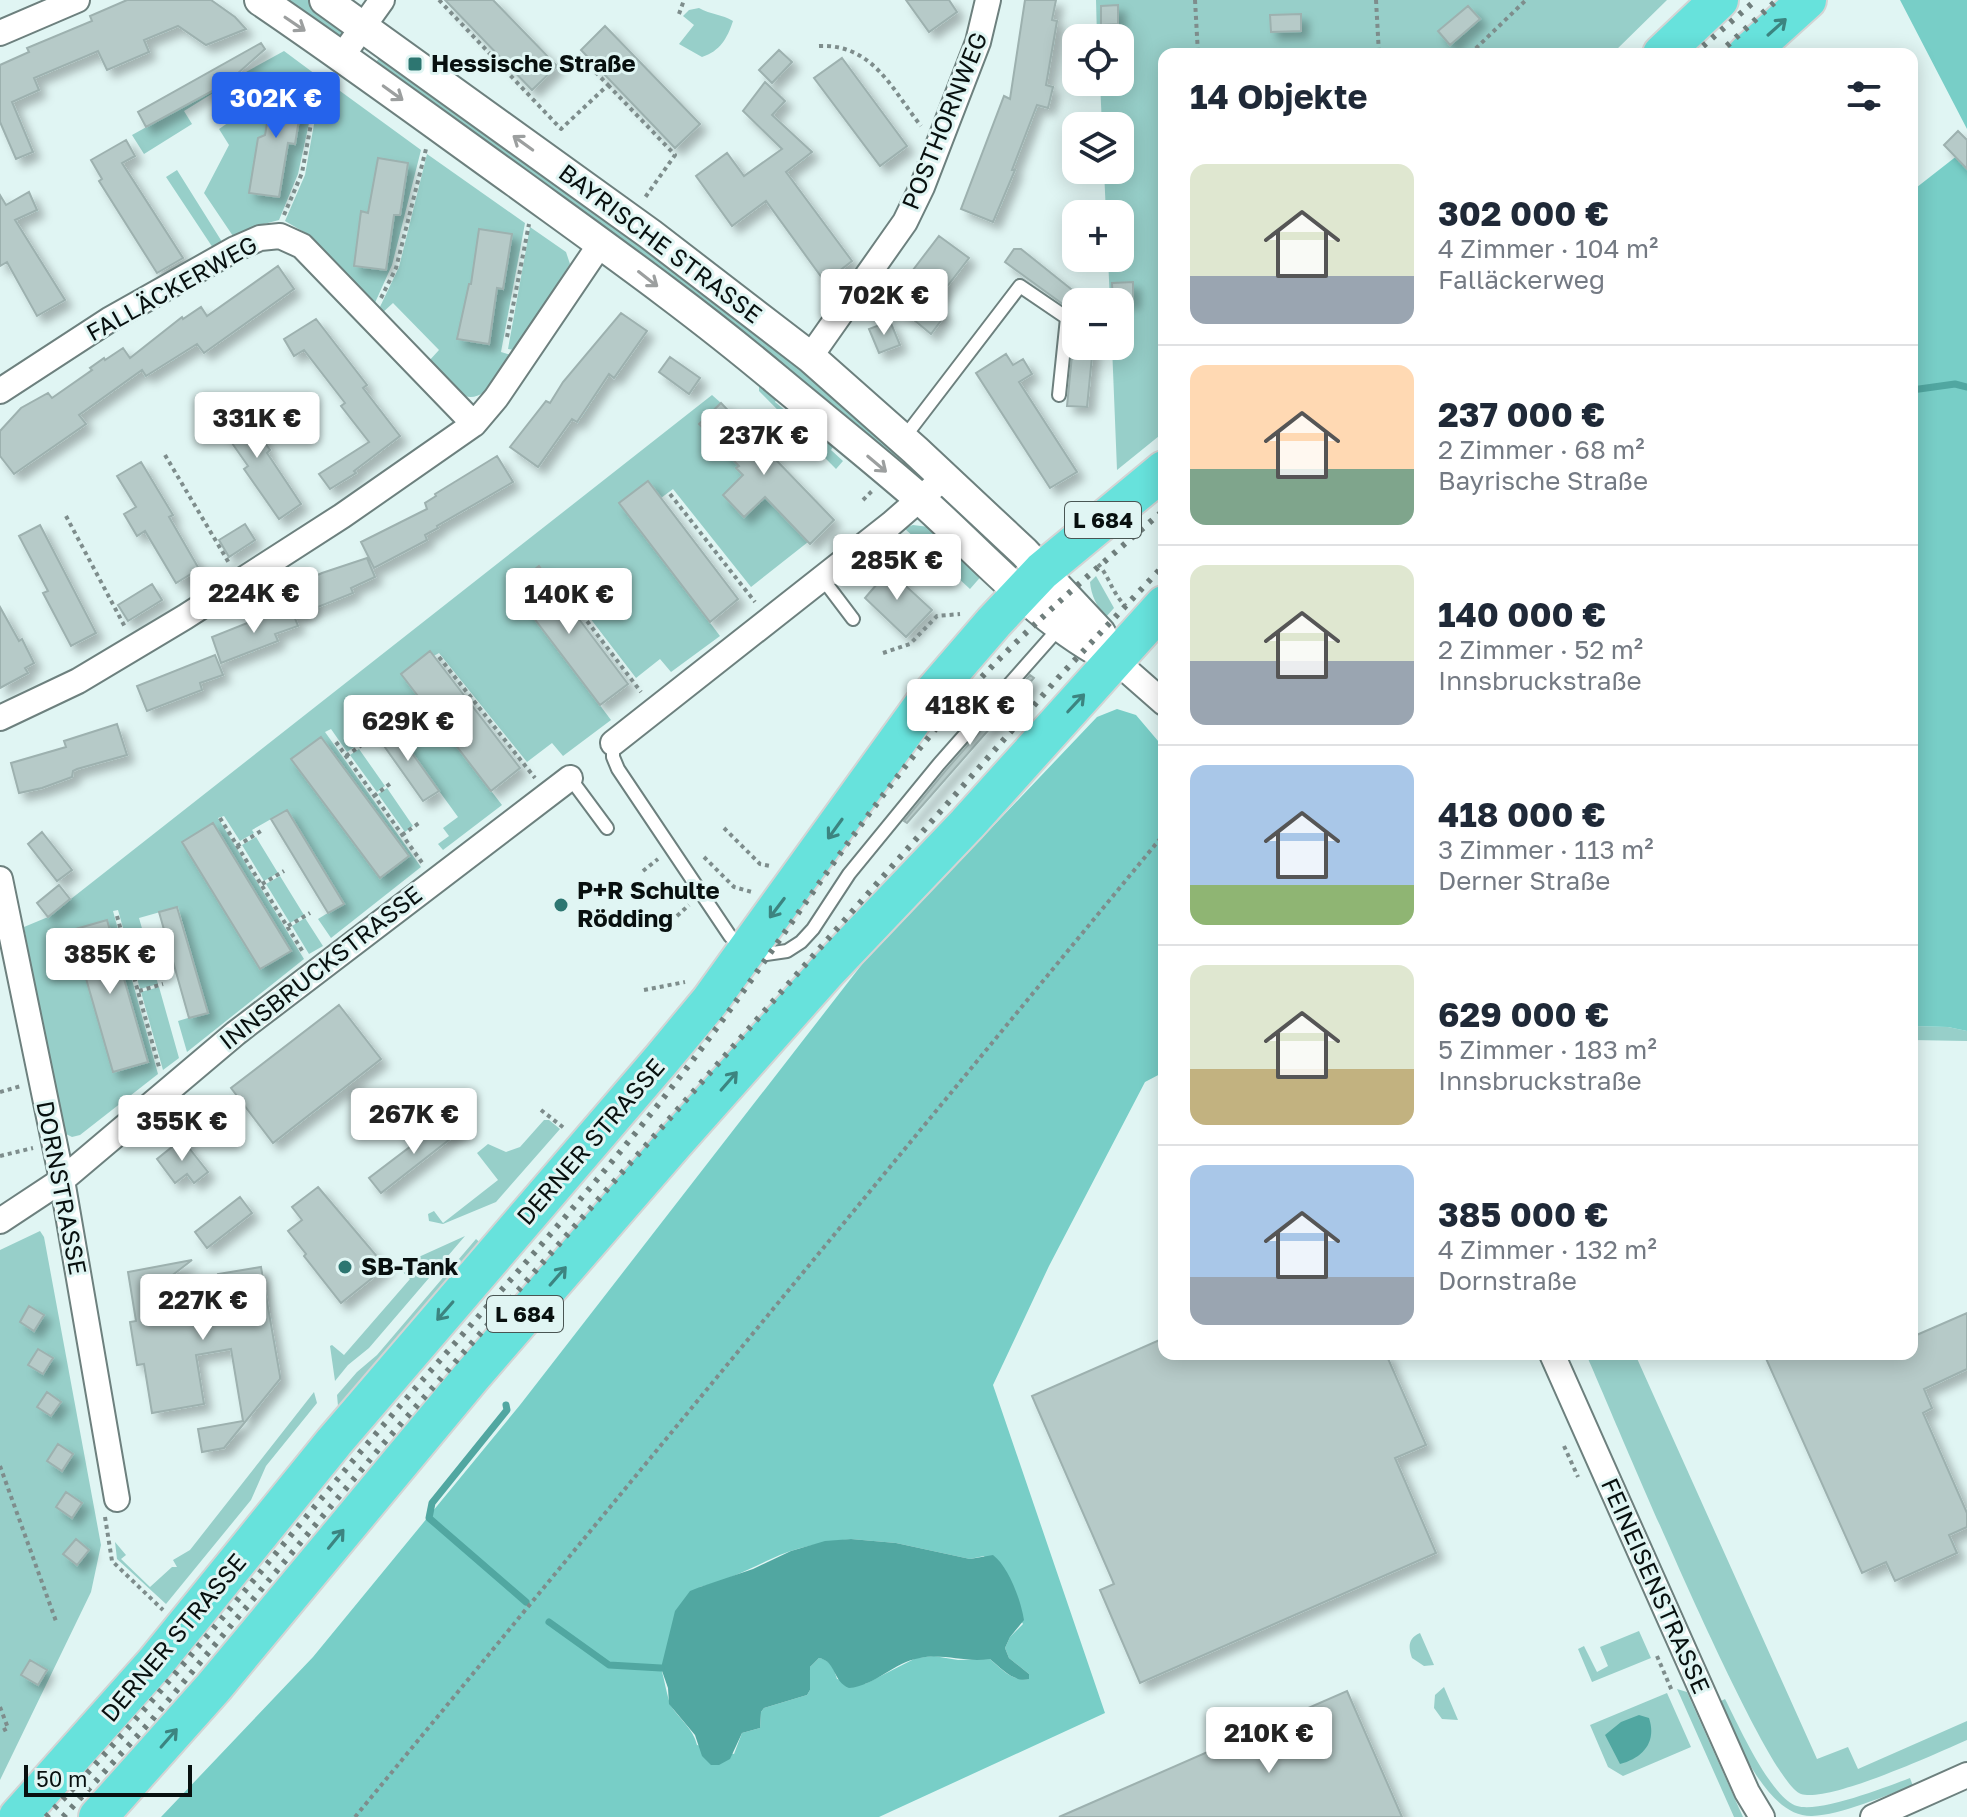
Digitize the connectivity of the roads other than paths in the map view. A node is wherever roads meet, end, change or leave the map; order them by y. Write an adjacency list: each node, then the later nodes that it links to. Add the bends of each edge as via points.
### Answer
1 (77, 0): 9 (street)
2 (260, 0): 12 (street, BAYRISCHE STRASSE, one-way to 12)
3 (325, 0): 8 (street, BAYRISCHE STRASSE)
4 (382, 0): 8 (street)
5 (988, 0): 14 (street, POSTHORNWEG, via 978,42 905,222)
6 (1719, 0): 10 (main road)
7 (1807, 0): 11 (main road, one-way to 7)
8 (363, 26): 12 (street); 14 (street, BAYRISCHE STRASSE, one-way to 8, via 706,275)
9 (0, 33)
10 (1668, 48)
11 (1754, 48)
12 (342, 56): 13 (street, BAYRISCHE STRASSE, one-way to 13)
13 (601, 243): 17 (street); 21 (street, BAYRISCHE STRASSE, one-way to 21, via 760,365)
14 (810, 357): 18 (street, BAYRISCHE STRASSE)
15 (0, 391): 17 (street, FALLÄCKERWEG, via 109,320 235,249 280,236 302,246)
16 (1059, 395): 18 (lane, via 1067,318 1020,286)
17 (474, 424): 29 (street, via 342,516 136,647)
18 (903, 439): 20 (street, BAYRISCHE STRASSE)
19 (1158, 475): 23 (main road, DERNER STRASSE / L 684)
20 (945, 477): 21 (street); 23 (street, BAYRISCHE STRASSE)
21 (920, 499): 22 (street); 23 (street, BAYRISCHE STRASSE, via 987,564)
22 (822, 578): 26 (lane); 30 (street)
23 (1032, 581): 25 (street, BAYRISCHE STRASSE); 34 (main road, DERNER STRASSE / L 684, one-way to 34, via 926,701)
24 (1158, 612): 27 (main road, L 684)
25 (1068, 617): 27 (street, BAYRISCHE STRASSE, via 1100,633); 34 (lane, via 849,874 801,942 771,956)
26 (853, 619)
27 (1115, 660): 28 (street); 41 (main road, L 684, one-way to 27, via 675,1142)
28 (1158, 698)
29 (0, 718)
30 (613, 743): 34 (lane, via 618,769)
31 (570, 778): 32 (lane); 35 (street, INNSBRUCKSTRASSE, via 315,971)
32 (607, 828)
33 (0, 879): 35 (street, DORNSTRASSE)
34 (734, 938): 40 (main road, DERNER STRASSE / L 684, one-way to 40, via 710,1001 437,1320 155,1663)
35 (62, 1180): 36 (street, INNSBRUCKSTRASSE); 38 (street, DORNSTRASSE)
36 (0, 1221)
37 (1555, 1360): 42 (street, FEINEISENSTRASSE)
38 (117, 1499)
39 (1967, 1775): 43 (street)
40 (18, 1817)
41 (98, 1817)
42 (1762, 1817)
43 (1873, 1817)

